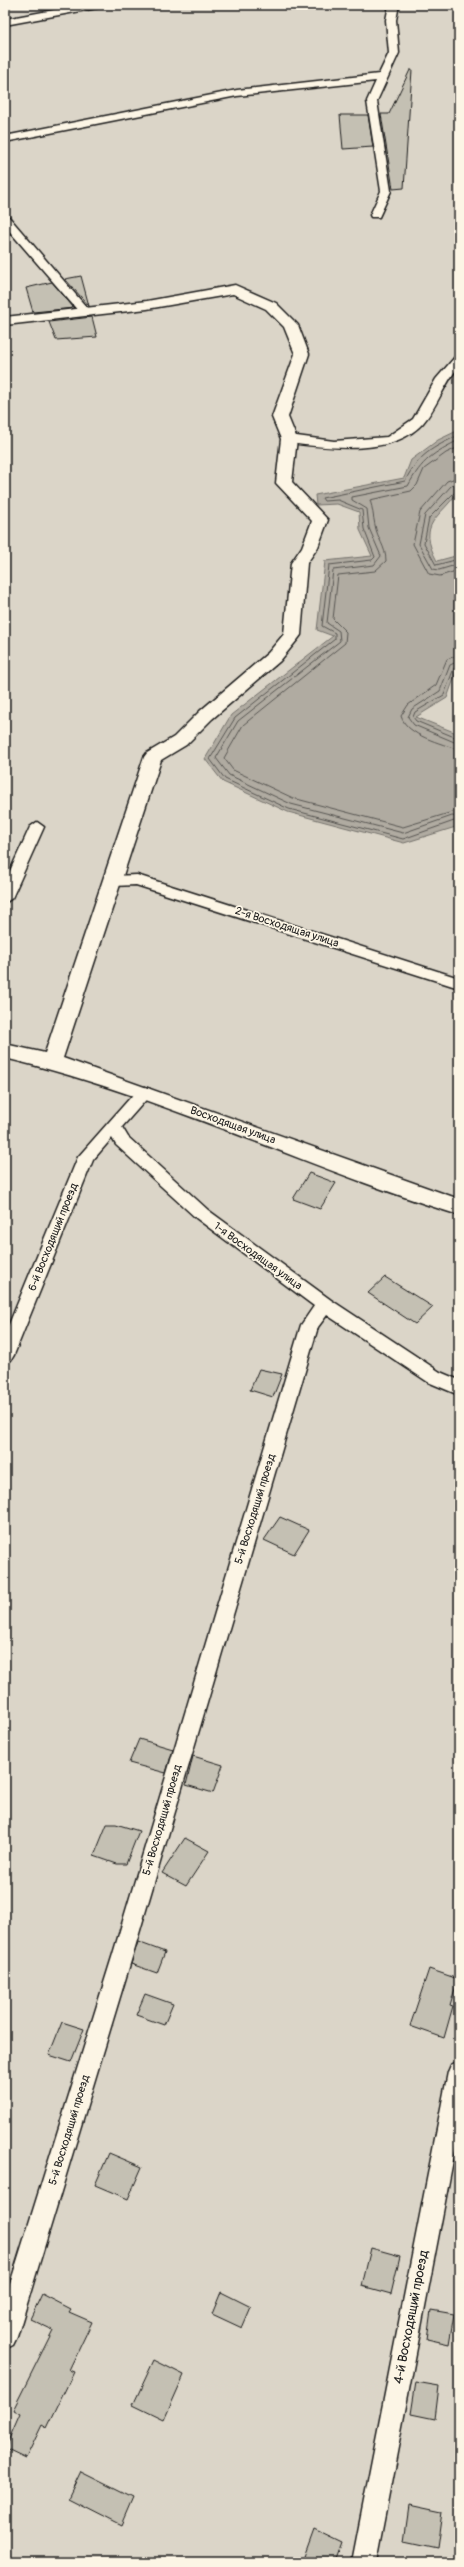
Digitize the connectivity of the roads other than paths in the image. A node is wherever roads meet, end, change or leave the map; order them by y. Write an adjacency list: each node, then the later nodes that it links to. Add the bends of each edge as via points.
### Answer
1 (97, 5): 3 (lane)
2 (394, 5): 4 (lane, via 391,20 394,52)
3 (5, 22)
4 (382, 77): 5 (lane, via 237,93); 6 (lane, via 372,101 386,191)
5 (5, 139)
6 (375, 215)
7 (5, 219): 8 (lane)
8 (84, 311): 9 (street); 11 (street, via 147,305 236,289 271,306 291,325 302,354 280,417)
9 (5, 321)
10 (459, 359): 11 (lane, via 442,379 418,421 390,440 334,445)
11 (289, 439): 13 (street, via 284,483 320,520 310,547 299,563 292,635 274,657 206,715 180,741 153,757)
12 (37, 827): 14 (lane)
13 (113, 881): 15 (lane, 2-я Восходящая улица, via 137,880); 17 (street)
14 (5, 898)
15 (459, 983)
16 (5, 1051): 17 (street, Восходящая улица)
17 (52, 1062): 18 (street, Восходящая улица)
18 (144, 1093): 19 (lane); 20 (street, Восходящая улица)
19 (113, 1126): 21 (lane, 1-я Восходящая улица, via 122,1140 202,1214); 22 (lane, 6-й Восходящий проезд, via 86,1157)
20 (459, 1207)
21 (325, 1305): 23 (lane, 1-я Восходящая улица, via 434,1377); 25 (lane, 5-й Восходящий проезд, via 310,1325 123,1954)
22 (5, 1356)
23 (459, 1388)
24 (459, 2072): 26 (lane, 4-й Восходящий проезд)
25 (5, 2337)
26 (364, 2562)

